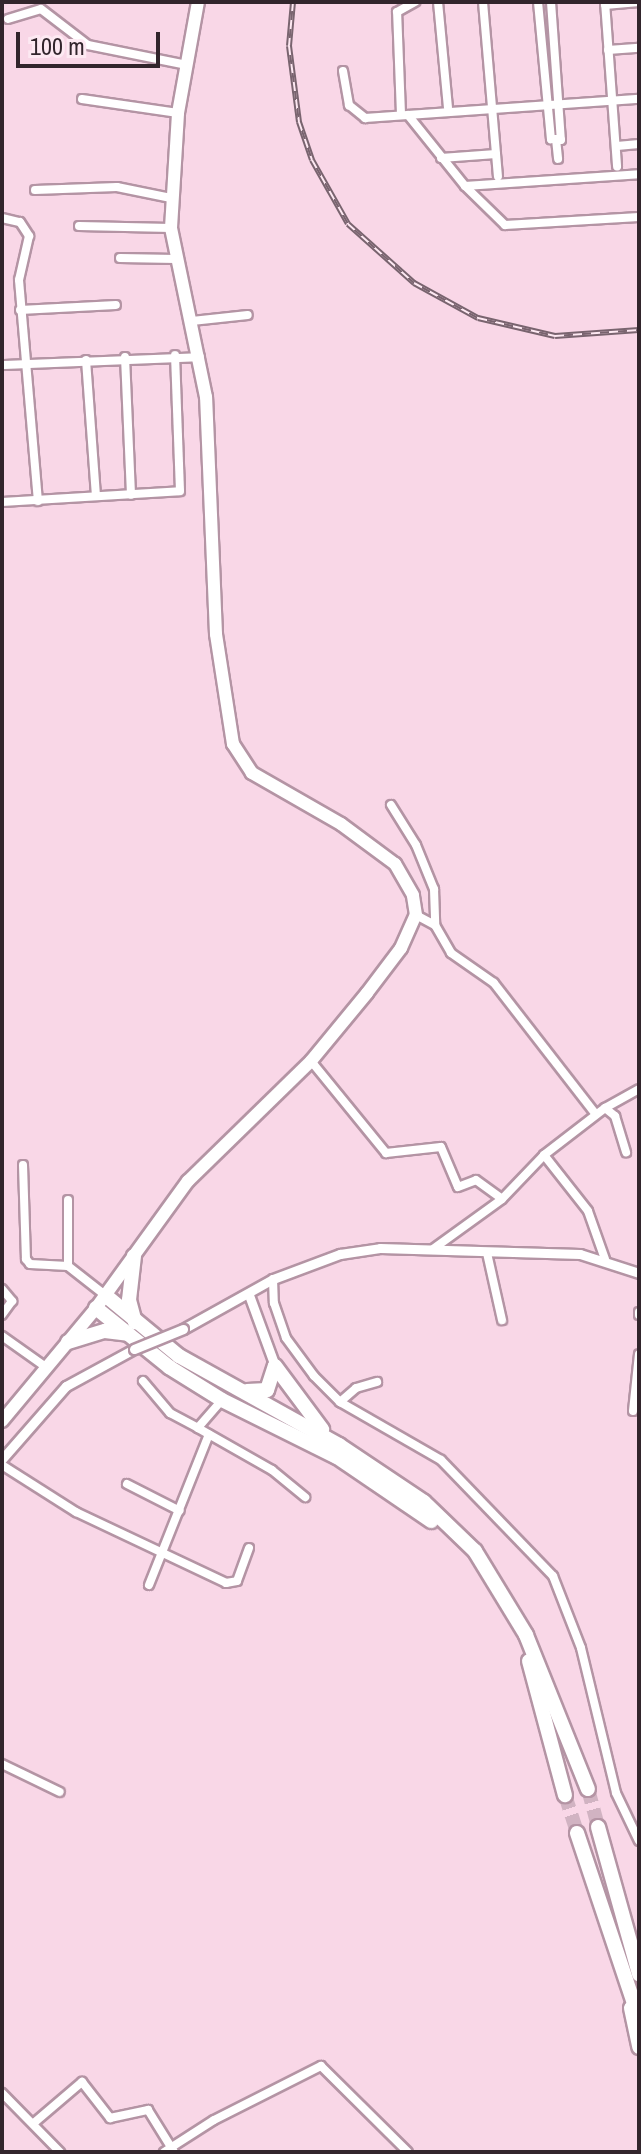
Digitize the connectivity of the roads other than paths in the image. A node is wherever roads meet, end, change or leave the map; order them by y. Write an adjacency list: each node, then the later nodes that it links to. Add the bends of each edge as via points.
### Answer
1 (415, 2): 24 (street, via 397,12)
2 (438, 2): 22 (street)
3 (483, 2): 21 (street)
4 (538, 2): 11 (street)
5 (551, 2): 10 (street)
6 (639, 2): 8 (street)
7 (196, 3): 14 (highway)
8 (605, 3): 13 (street)
9 (8, 19): 14 (street, via 41,9 88,45)
10 (554, 34): 11 (street); 19 (street)
11 (541, 35): 20 (street)
12 (639, 48): 13 (street)
13 (608, 50): 18 (street)
14 (187, 65): 23 (highway)
15 (343, 71): 24 (street, via 345,96 356,113 365,118)
16 (82, 99): 23 (street)
17 (639, 99): 18 (street)
18 (613, 101): 19 (street); 27 (street)
19 (559, 104): 20 (street); 25 (street)
20 (548, 105): 21 (street); 25 (street)
21 (492, 106): 22 (street); 28 (street)
22 (448, 108): 24 (street)
23 (178, 113): 36 (highway)
24 (405, 114): 29 (street)
25 (556, 139): 30 (street)
26 (639, 144): 27 (street)
27 (617, 146): 31 (street)
28 (496, 154): 29 (street); 33 (street)
29 (441, 158): 34 (street)
30 (558, 159)
31 (617, 167)
32 (639, 174): 34 (street)
33 (498, 176)
34 (465, 186): 37 (street, via 513,227)
35 (35, 190): 36 (street, via 117,187)
36 (171, 198): 40 (highway)
37 (639, 217)
38 (2, 218): 44 (street, via 27,227)
39 (79, 226): 40 (street)
40 (171, 228): 42 (highway)
41 (120, 258): 42 (street)
42 (176, 259): 46 (highway)
43 (116, 305): 44 (street)
44 (20, 310): 51 (street)
45 (248, 315): 46 (street)
46 (192, 321): 49 (highway)
47 (175, 355): 48 (street); 49 (street); 53 (street, via 182,489)
48 (125, 357): 50 (street); 53 (street)
49 (200, 357): 58 (highway, via 216,634 227,714 242,762 395,864 413,895)
50 (86, 360): 51 (street); 54 (street)
51 (25, 363): 52 (street); 55 (street)
52 (2, 365)
53 (131, 495): 54 (street)
54 (96, 496): 55 (street)
55 (38, 501): 56 (street)
56 (2, 502)
57 (391, 805): 59 (street, via 416,845 434,889)
58 (416, 915): 59 (street); 60 (highway, via 401,948)
59 (435, 925): 63 (street, via 451,953 494,983)
60 (311, 1061): 67 (street, via 386,1153 441,1147 458,1187 476,1180); 71 (highway, via 201,1167)
61 (639, 1089): 62 (street)
62 (605, 1108): 63 (street); 64 (street, via 615,1116)
63 (594, 1112): 65 (street)
64 (626, 1152)
65 (544, 1155): 67 (street); 72 (street, via 588,1211)
66 (23, 1165): 73 (street, via 26,1259 30,1264)
67 (502, 1199): 69 (street)
68 (68, 1200): 73 (street)
69 (433, 1249): 70 (street); 75 (street, via 340,1254)
70 (487, 1253): 72 (street, via 549,1252); 81 (street)
71 (134, 1256): 77 (highway); 82 (highway)
72 (605, 1259): 74 (street)
73 (68, 1266): 77 (street)
74 (639, 1273)
75 (273, 1279): 78 (street); 92 (street, via 274,1303 288,1340)
76 (2, 1289): 80 (street, via 12,1301)
77 (105, 1295): 79 (highway); 82 (highway)
78 (249, 1295): 86 (street); 98 (street, bridge, via 66,1386)
79 (96, 1308): 82 (highway); 84 (highway)
80 (2, 1315)
81 (502, 1320)
82 (132, 1329): 84 (highway); 90 (highway); 91 (highway)
83 (2, 1336): 87 (street)
84 (68, 1342): 87 (highway)
85 (639, 1354): 93 (street)
86 (275, 1366): 90 (highway, via 272,1383 263,1393); 97 (highway, via 310,1417)
87 (47, 1368): 94 (highway)
88 (143, 1381): 95 (street, via 170,1413)
89 (377, 1382): 92 (street, via 356,1388)
90 (236, 1388): 97 (highway)
91 (222, 1400): 95 (street); 109 (highway, via 372,1479 420,1512 469,1557 522,1643 540,1690)
92 (340, 1402): 112 (street, via 441,1460 553,1576 581,1648 616,1793)
93 (633, 1411)
94 (2, 1421)
95 (198, 1428): 96 (street)
96 (209, 1434): 101 (street, via 272,1470); 102 (street)
97 (339, 1445): 107 (highway, via 424,1502 490,1571 541,1666)
98 (2, 1459)
99 (2, 1465): 104 (street, via 76,1512)
100 (127, 1484): 102 (street)
101 (305, 1497)
102 (180, 1511): 104 (street)
103 (249, 1548): 104 (street, via 237,1581 230,1584)
104 (163, 1552): 105 (street)
105 (149, 1585)
106 (2, 1764): 108 (street)
107 (588, 1789)
108 (60, 1792)
109 (565, 1795)
110 (598, 1827): 113 (highway)
111 (577, 1833): 115 (highway)
112 (639, 1841)
113 (628, 1930): 114 (highway); 115 (highway)
114 (639, 1957)
115 (633, 1978): 116 (highway); 117 (highway)
116 (639, 2018)
117 (639, 2047)
118 (2, 2093): 119 (street)
119 (35, 2122): 120 (street, via 79,2082 110,2118 148,2110); 121 (street)
120 (170, 2150): 122 (street, via 321,2066)
121 (60, 2152)
122 (408, 2152)

